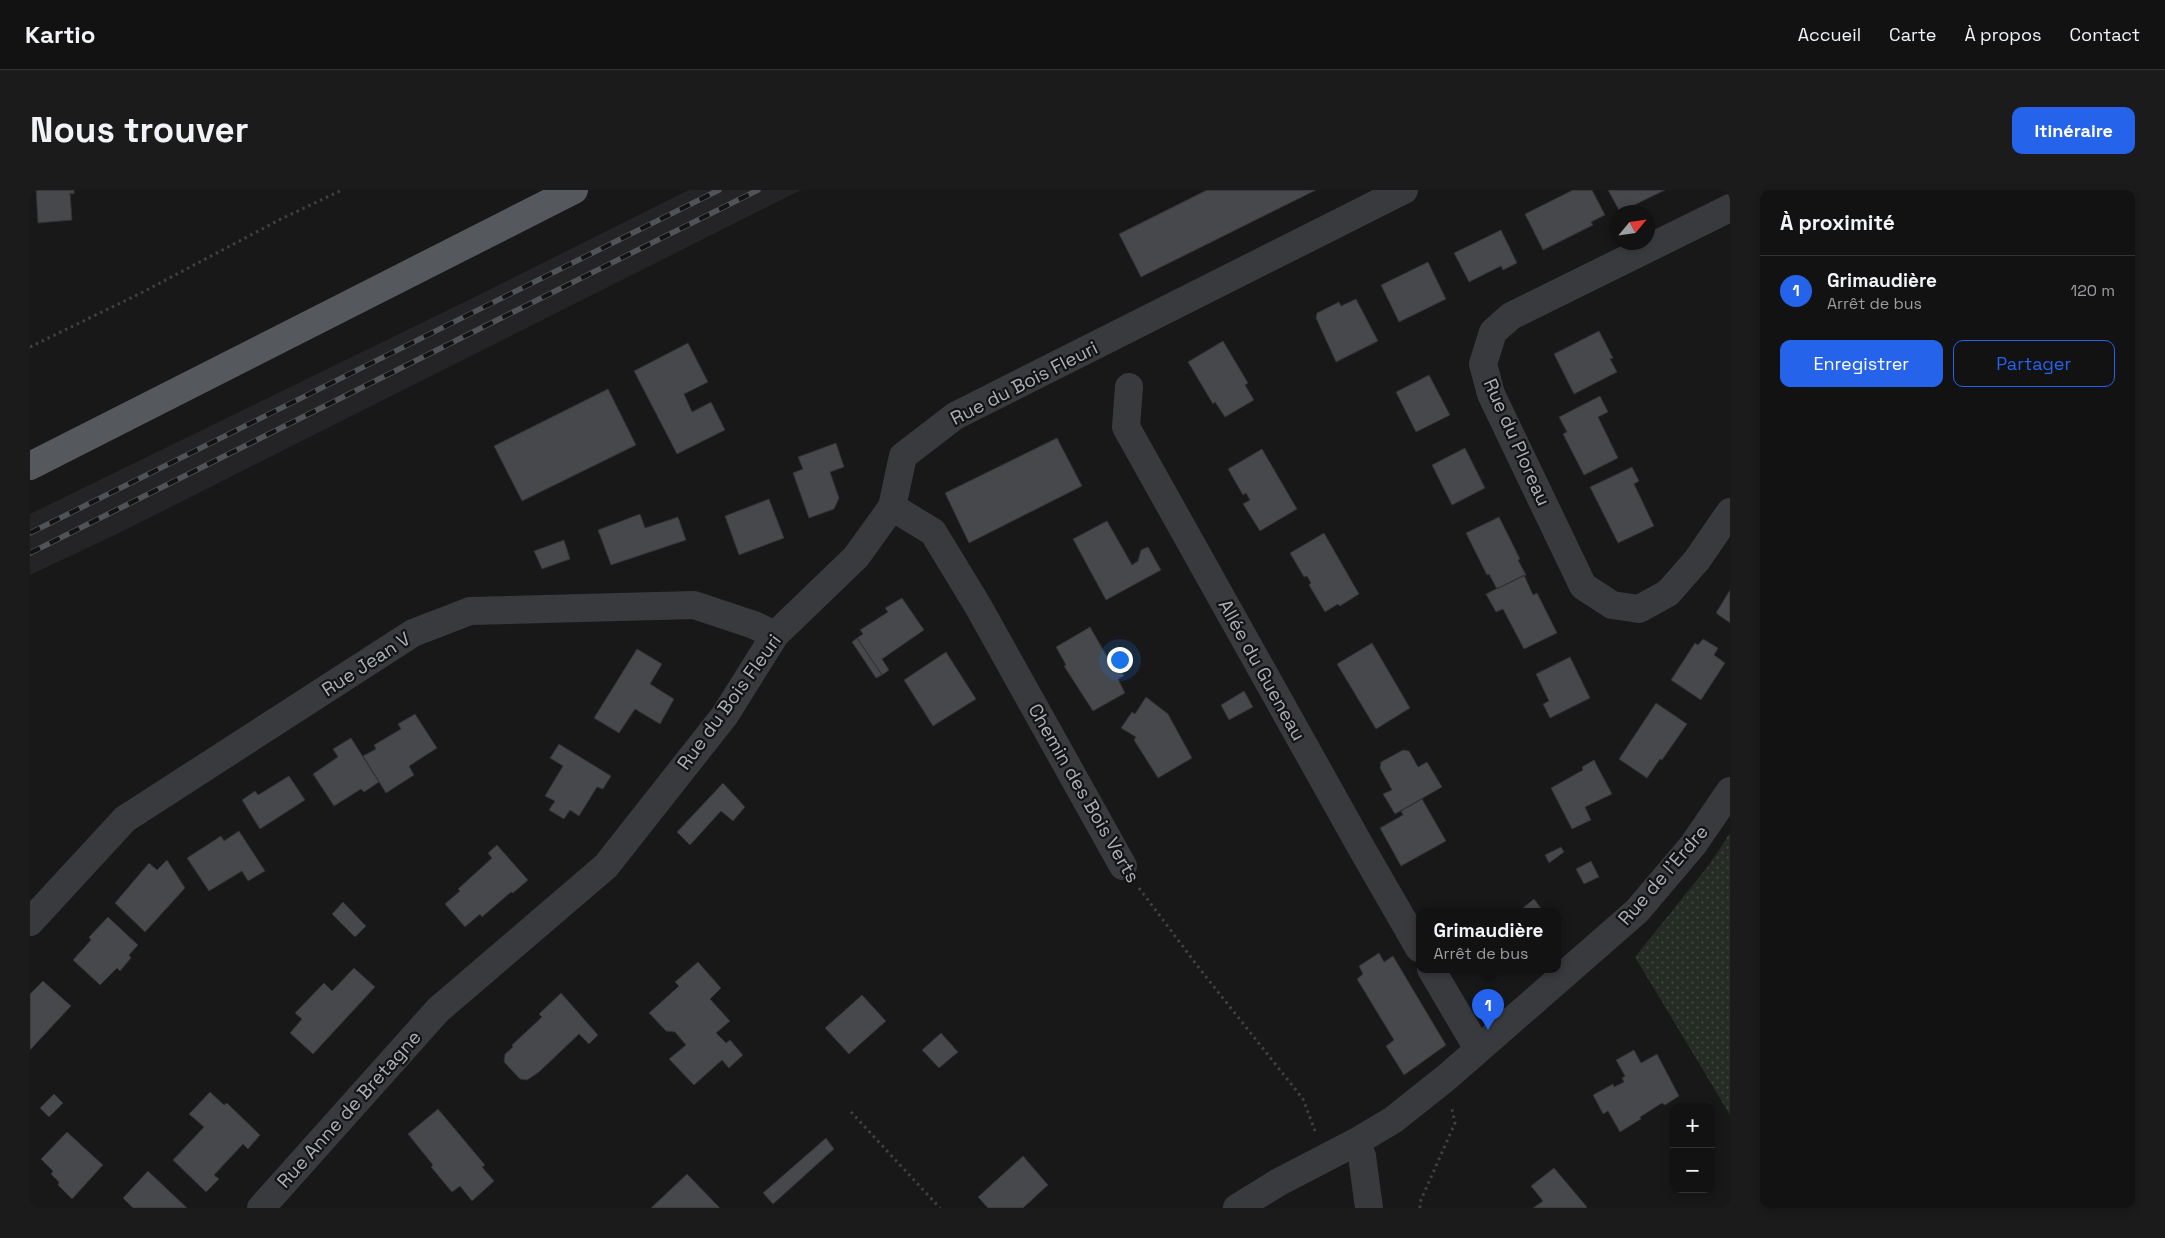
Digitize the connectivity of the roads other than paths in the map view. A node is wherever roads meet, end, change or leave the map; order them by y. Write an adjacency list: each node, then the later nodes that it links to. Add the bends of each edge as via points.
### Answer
1 (574, 190): 5 (main road)
2 (1404, 190): 6 (street, Rue du Bois Fleuri, via 955,416 903,456)
3 (1730, 208): 7 (street, Rue du Ploreau, via 1511,316 1494,332 1483,364 1491,394 1583,586 1612,605 1639,609 1668,593 1697,560)
4 (1129, 387): 12 (street, Allée du Gueneau, via 1126,427)
5 (30, 466)
6 (892, 506): 8 (street, Rue du Bois Fleuri, via 856,557); 10 (street, Chemin des Bois Verts, via 933,532 978,606)
7 (1730, 512)
8 (775, 635): 11 (street, Rue Jean V, via 694,606 470,611 413,633 125,819); 14 (street, Rue du Bois Fleuri, via 725,715 606,866)
9 (1730, 791): 15 (street, Rue de l'Erdre, via 1693,845 1637,911)
10 (1123, 866)
11 (30, 922)
12 (1416, 943)
13 (1433, 973): 15 (street)
14 (438, 1010): 17 (street, Rue Anne de Bretagne)
15 (1478, 1048): 16 (street, Rue de l'Erdre, via 1447,1078 1393,1120)
16 (1356, 1142): 18 (street, Rue de l'Erdre); 19 (street, via 1362,1156)
17 (261, 1208)
18 (1237, 1208)
19 (1369, 1208)

